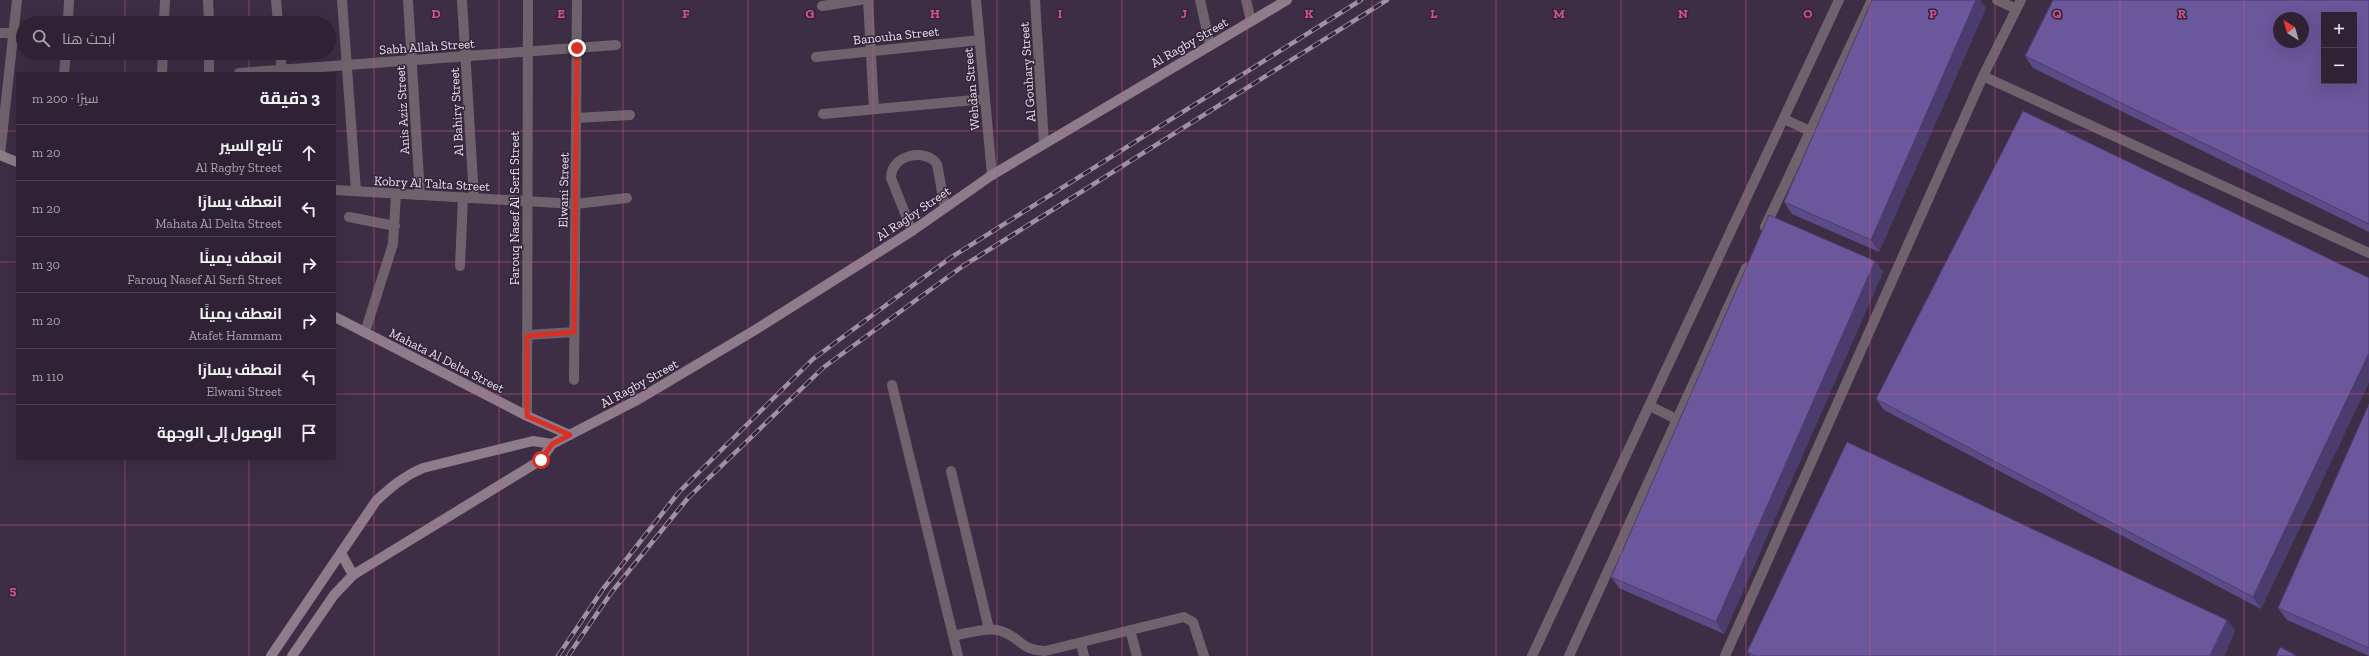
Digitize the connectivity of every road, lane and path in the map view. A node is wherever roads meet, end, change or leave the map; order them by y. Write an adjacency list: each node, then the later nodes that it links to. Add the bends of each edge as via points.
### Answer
1 (17, 0): 23 (street)
2 (69, 0): 24 (street)
3 (165, 0): 25 (street)
4 (208, 0): 26 (street)
5 (276, 0): 27 (street)
6 (342, 0): 45 (street)
7 (408, 0): 44 (street, Anis Aziz Street)
8 (462, 0): 38 (street, Al Bahiry Street)
9 (528, 0): 35 (street, Farouq Nasef Al Serfi Street)
10 (577, 0): 34 (street, Elwani Street)
11 (860, 0): 22 (street)
12 (868, 0): 36 (street)
13 (976, 0): 31 (street, Wehdan Street)
14 (1035, 0): 60 (street, Al Gouhary Street)
15 (1200, 0): 33 (street)
16 (1246, 0): 28 (street)
17 (1287, 0): 28 (main road, Al Ragby Street)
18 (1839, 0): 58 (street)
19 (1872, 0): 59 (street)
20 (1997, 0): 21 (street)
21 (2018, 4): 51 (street)
22 (822, 6)
23 (17, 16)
24 (68, 16)
25 (164, 16)
26 (208, 16)
27 (277, 16)
28 (1251, 21): 33 (main road, Al Ragby Street)
29 (0, 33): 30 (street)
30 (16, 33)
31 (980, 40): 36 (street, Banouha Street); 53 (street, Wehdan Street)
32 (616, 45): 34 (street, Sabh Allah Street)
33 (1210, 45): 60 (main road, Al Ragby Street)
34 (577, 48): 35 (street, Sabh Allah Street); 57 (street, Elwani Street)
35 (528, 51): 38 (street, Sabh Allah Street); 71 (street, Farouq Nasef Al Serfi Street)
36 (871, 51): 39 (street, Banouha Street); 54 (street)
37 (16, 52): 52 (street)
38 (466, 56): 44 (street, Sabh Allah Street); 69 (street, Al Bahiry Street)
39 (816, 57)
40 (65, 60): 47 (street)
41 (163, 60): 48 (street)
42 (209, 60): 49 (street)
43 (281, 60): 46 (street)
44 (412, 60): 45 (street, Sabh Allah Street); 67 (street, Anis Aziz Street)
45 (347, 65): 46 (street, Sabh Allah Street); 65 (street)
46 (282, 71): 50 (street, Sabh Allah Street)
47 (64, 72)
48 (162, 72)
49 (209, 72)
50 (261, 72)
51 (1983, 76): 78 (street); 108 (street)
52 (12, 90): 61 (street)
53 (985, 99): 54 (street); 63 (street, Wehdan Street)
54 (874, 109): 55 (street)
55 (823, 114)
56 (630, 115): 57 (street)
57 (576, 118): 72 (street, Elwani Street)
58 (1784, 118): 59 (street); 87 (street)
59 (1810, 131): 77 (street)
60 (1044, 143): 63 (main road, Al Ragby Street)
61 (0, 155): 62 (main road)
62 (16, 162)
63 (992, 175): 73 (main road, Al Ragby Street)
64 (336, 190): 65 (street, Kobry Al Talta Street)
65 (356, 191): 66 (street, Kobry Al Talta Street)
66 (396, 194): 67 (street, Kobry Al Talta Street); 75 (street)
67 (420, 195): 68 (street, Kobry Al Talta Street)
68 (463, 197): 69 (street, Kobry Al Talta Street); 80 (street)
69 (474, 198): 71 (street, Kobry Al Talta Street)
70 (627, 198): 72 (street, Kobry Al Talta Street)
71 (527, 201): 72 (street, Kobry Al Talta Street); 84 (street, Farouq Nasef Al Serfi Street)
72 (575, 204): 83 (street, Elwani Street)
73 (945, 208): 76 (main road, Al Ragby Street); 76 (street, via 937,164 933,158 927,155 902,158 895,162 891,178)
74 (349, 217): 75 (street)
75 (395, 226): 82 (street, via 389,262)
76 (912, 231): 90 (main road, Al Ragby Street, via 742,338 639,399)
77 (1760, 239)
78 (2369, 253)
79 (1750, 260): 89 (street)
80 (460, 266)
81 (336, 318): 82 (main road, Mahata Al Delta Street)
82 (365, 332): 88 (main road, Mahata Al Delta Street)
83 (574, 332): 84 (street); 85 (street, Elwani Street)
84 (527, 336): 88 (street, Farouq Nasef Al Serfi Street)
85 (574, 380)
86 (892, 385): 97 (street)
87 (1650, 406): 89 (street); 106 (street)
88 (527, 416): 90 (main road, Mahata Al Delta Street)
89 (1676, 419): 107 (street)
90 (570, 435): 91 (main road, Al Ragby Street)
91 (552, 444): 93 (main road, via 533,441 423,468 406,475 376,501); 94 (main road, via 541,460)
92 (951, 471): 95 (street)
93 (341, 553): 94 (main road); 100 (main road)
94 (353, 575): 101 (main road, via 334,595)
95 (989, 629): 97 (street); 99 (street, via 1008,633)
96 (1130, 630): 98 (street); 104 (street); 105 (street, via 1189,618 1196,627)
97 (953, 636): 102 (street)
98 (1081, 643): 99 (street, via 1045,651); 103 (street)
99 (1026, 652)
100 (271, 656)
101 (292, 656)
102 (958, 656)
103 (1084, 656)
104 (1137, 656)
105 (1204, 656)
106 (1532, 656)
107 (1569, 656)
108 (1725, 656)

